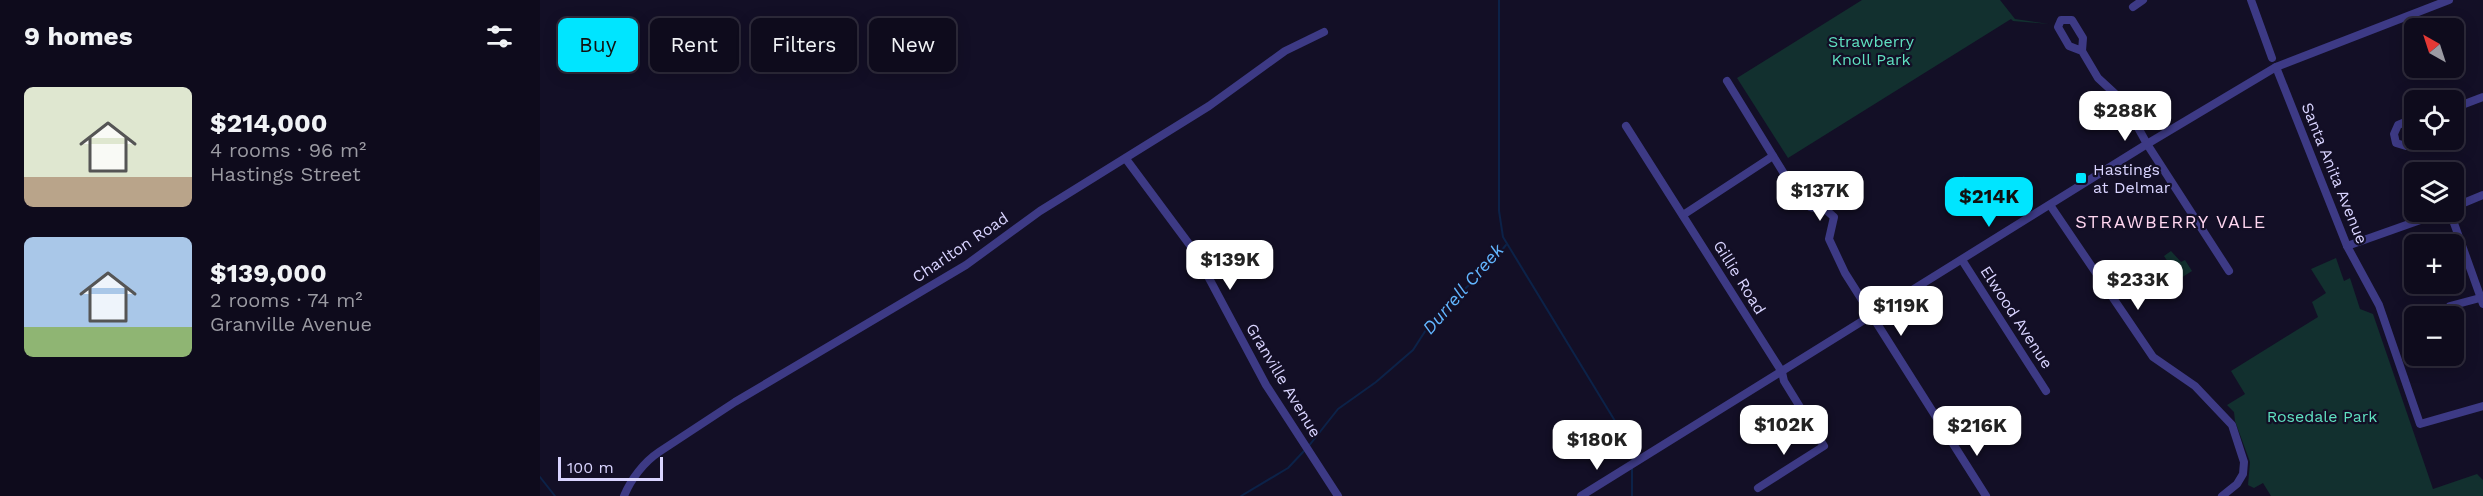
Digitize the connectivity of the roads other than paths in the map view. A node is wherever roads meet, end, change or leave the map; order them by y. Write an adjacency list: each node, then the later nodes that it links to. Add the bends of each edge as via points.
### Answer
1 (2143, 0): 4 (street)
2 (2251, 0): 7 (street, Santa Anita Avenue)
3 (2449, 0): 7 (street)
4 (2133, 7)
5 (1324, 32): 16 (street, Charlton Road, via 1286,51)
6 (2082, 51): 13 (street, via 2098,78 2124,102)
7 (2274, 63): 13 (street); 23 (street, Santa Anita Avenue)
8 (1727, 81): 15 (street)
9 (2483, 97): 10 (street)
10 (2464, 104)
11 (2404, 123): 14 (street, via 2394,134 2396,143)
12 (1626, 126): 20 (street, Gillie Road)
13 (2146, 144): 19 (street); 25 (street)
14 (2404, 145)
15 (1773, 156): 20 (street); 28 (street, via 1803,200 1834,217 1832,246)
16 (1126, 159): 33 (street, Charlton Road, via 1040,211 966,265 735,402 649,459); 34 (street, Granville Avenue, via 1195,252 1266,385)
17 (2483, 195): 18 (street)
18 (2464, 203)
19 (2050, 205): 24 (street); 37 (street, via 2153,357 2195,386 2232,425 2244,462 2243,474)
20 (1683, 215): 29 (street, Gillie Road)
21 (2415, 222): 23 (street)
22 (2454, 222): 26 (street)
23 (2347, 246): 31 (street, Santa Anita Avenue, via 2379,305 2420,424)
24 (1962, 260): 28 (street); 30 (street, Elwood Avenue)
25 (2229, 271)
26 (2482, 301): 27 (street)
27 (2450, 306)
28 (1873, 316): 29 (street); 36 (street)
29 (1782, 372): 32 (street, Gillie Road, via 1824,446); 35 (street)
30 (2046, 391)
31 (2483, 406)
32 (1758, 488)
33 (624, 496)
34 (1338, 496)
35 (1581, 496)
36 (1986, 496)
37 (2222, 496)

